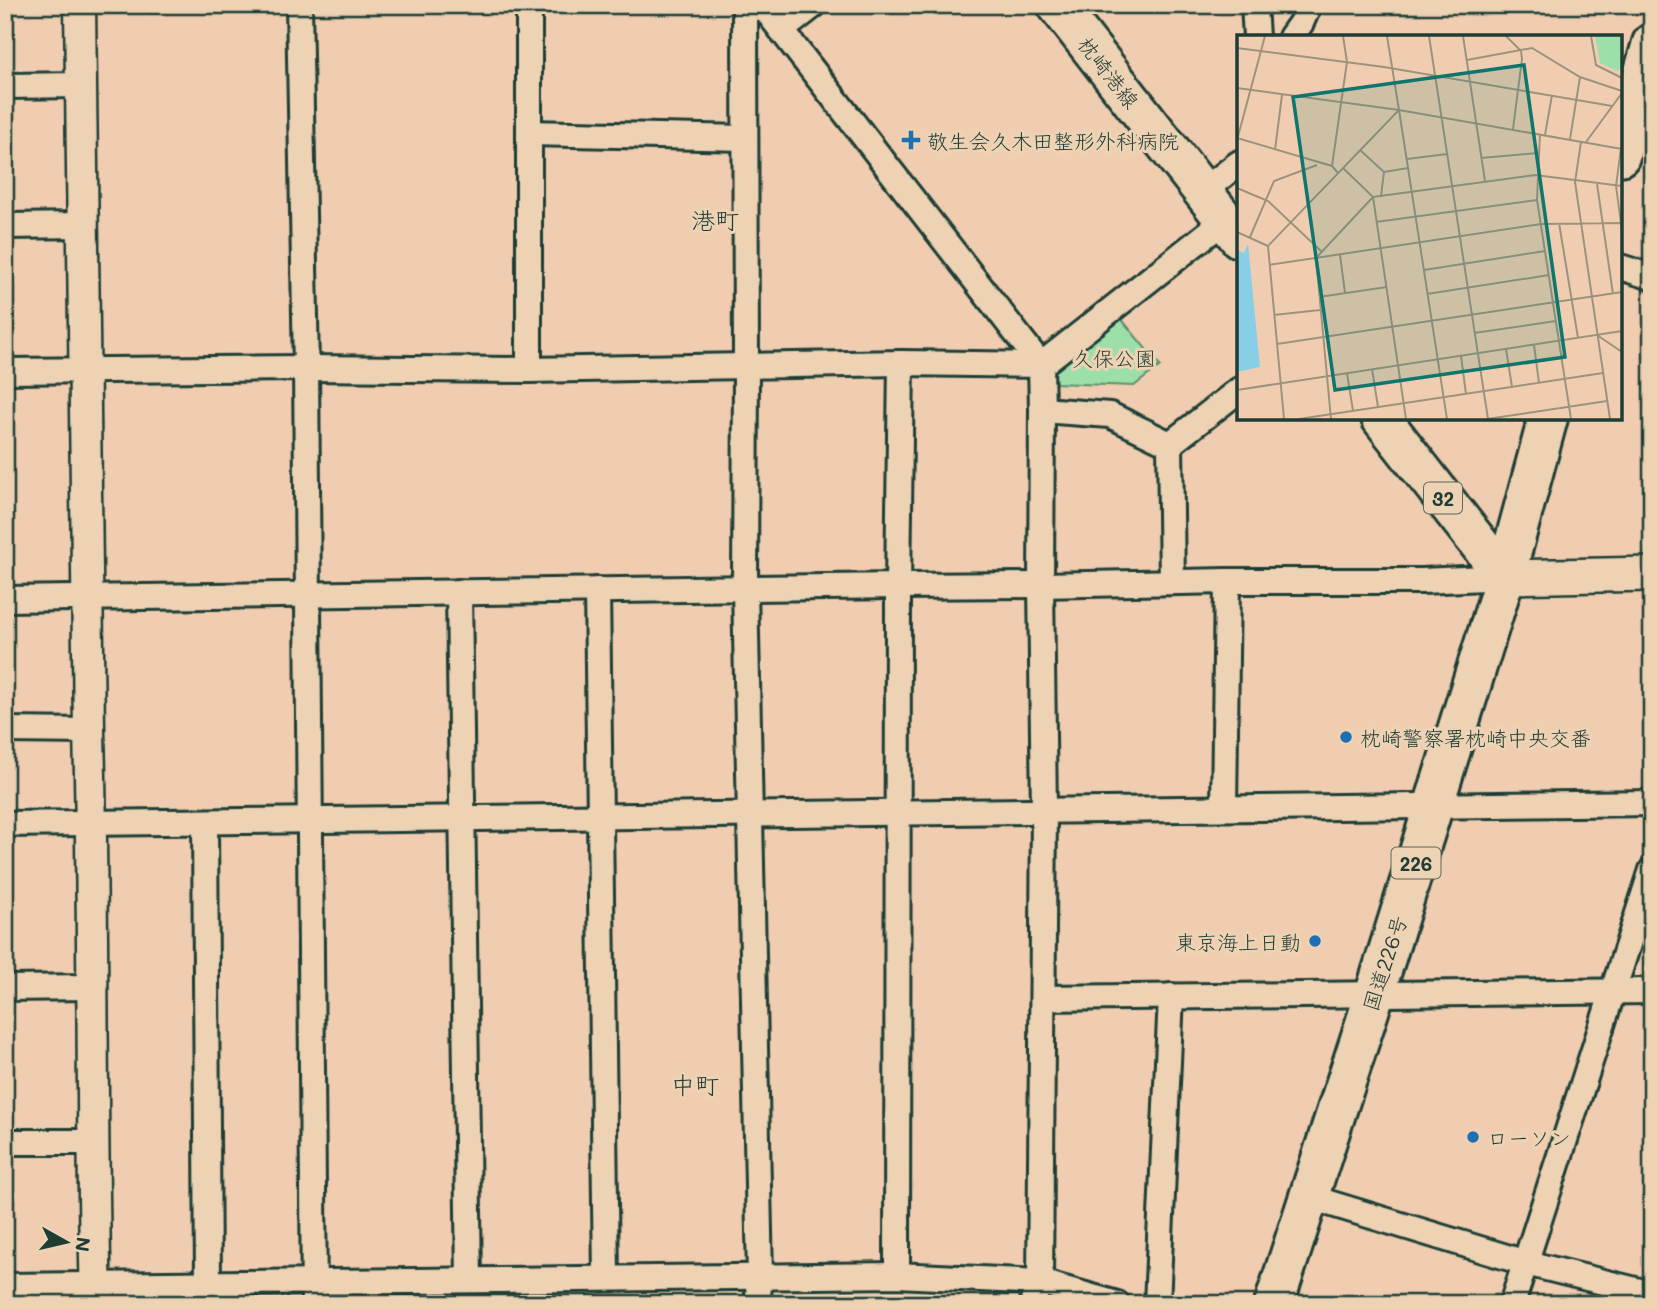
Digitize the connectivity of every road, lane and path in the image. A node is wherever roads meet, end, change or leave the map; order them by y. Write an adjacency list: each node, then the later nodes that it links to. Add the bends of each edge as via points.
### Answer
1 (80, 5): 14 (street)
2 (299, 5): 28 (street)
3 (529, 5): 16 (street)
4 (744, 5): 17 (street)
5 (762, 5): 10 (street)
6 (814, 5): 10 (street)
7 (1056, 5): 20 (main road, 枕崎港線)
8 (1254, 5): 11 (street)
9 (1309, 5): 12 (street)
10 (782, 30): 27 (street)
11 (1256, 35)
12 (1292, 35)
13 (1652, 43): 18 (main road)
14 (81, 85): 15 (street); 21 (street)
15 (5, 86)
16 (529, 133): 17 (street); 30 (street)
17 (745, 138): 26 (street)
18 (1622, 149)
19 (1237, 169): 20 (street)
20 (1222, 217): 27 (street)
21 (83, 225): 22 (street); 29 (street)
22 (5, 226)
23 (1622, 268): 24 (street)
24 (1652, 277)
25 (901, 363): 26 (street); 27 (street); 42 (street)
26 (746, 365): 30 (street); 43 (street)
27 (1041, 365): 33 (street)
28 (306, 368): 29 (street); 30 (street); 46 (street)
29 (85, 370): 31 (street); 47 (street)
30 (528, 370)
31 (5, 371)
32 (1237, 392): 36 (street)
33 (1042, 410): 36 (street, via 1110,415); 41 (street)
34 (1383, 420): 38 (main road, 32)
35 (1547, 420): 38 (main road, 国道226号 / 226)
36 (1170, 444): 40 (street)
37 (1652, 573): 38 (main road)
38 (1505, 577): 39 (street); 52 (main road, 国道226号 / 226)
39 (1227, 581): 40 (street); 53 (street)
40 (1172, 582): 41 (street)
41 (1041, 585): 42 (street); 54 (street)
42 (898, 586): 43 (street); 55 (street)
43 (745, 588): 44 (street); 56 (street)
44 (597, 590): 45 (street); 57 (street)
45 (459, 592): 46 (street); 58 (street)
46 (308, 594): 47 (street); 59 (street)
47 (88, 596): 48 (street); 50 (street)
48 (5, 598)
49 (5, 730): 50 (street)
50 (89, 731): 61 (street)
51 (1652, 803): 52 (street)
52 (1434, 806): 53 (street); 68 (main road, 国道226号 / 226)
53 (1224, 808): 54 (street)
54 (1044, 811): 55 (street); 70 (street)
55 (899, 813): 56 (street); 75 (street)
56 (750, 814): 57 (street); 76 (street)
57 (600, 817): 58 (street); 77 (street)
58 (463, 818): 59 (street); 78 (street)
59 (309, 820): 60 (street); 81 (street)
60 (205, 822): 61 (street); 79 (street)
61 (91, 823): 62 (street); 64 (street)
62 (5, 824)
63 (1652, 870): 66 (street)
64 (91, 987): 65 (street); 72 (street)
65 (5, 988)
66 (1613, 991): 67 (street); 68 (street); 74 (street)
67 (1652, 991)
68 (1375, 993): 69 (street); 73 (main road, 国道226号 / 226)
69 (1171, 996): 70 (street); 87 (street)
70 (1043, 998): 82 (street)
71 (5, 1142): 72 (street)
72 (94, 1142): 83 (street)
73 (1308, 1197): 74 (street); 88 (main road, 国道226号 / 226)
74 (1526, 1263): 84 (street); 89 (street)
75 (897, 1275): 76 (street); 82 (street)
76 (760, 1277): 77 (street); 85 (street)
77 (606, 1278): 78 (street)
78 (469, 1280): 81 (street)
79 (208, 1283): 81 (street); 83 (street)
80 (5, 1286): 83 (street)
81 (314, 1292)
82 (1036, 1293): 86 (street)
83 (96, 1294)
84 (1652, 1294)
85 (757, 1304)
86 (1117, 1304)
87 (1157, 1304)
88 (1274, 1304)
89 (1512, 1304)

